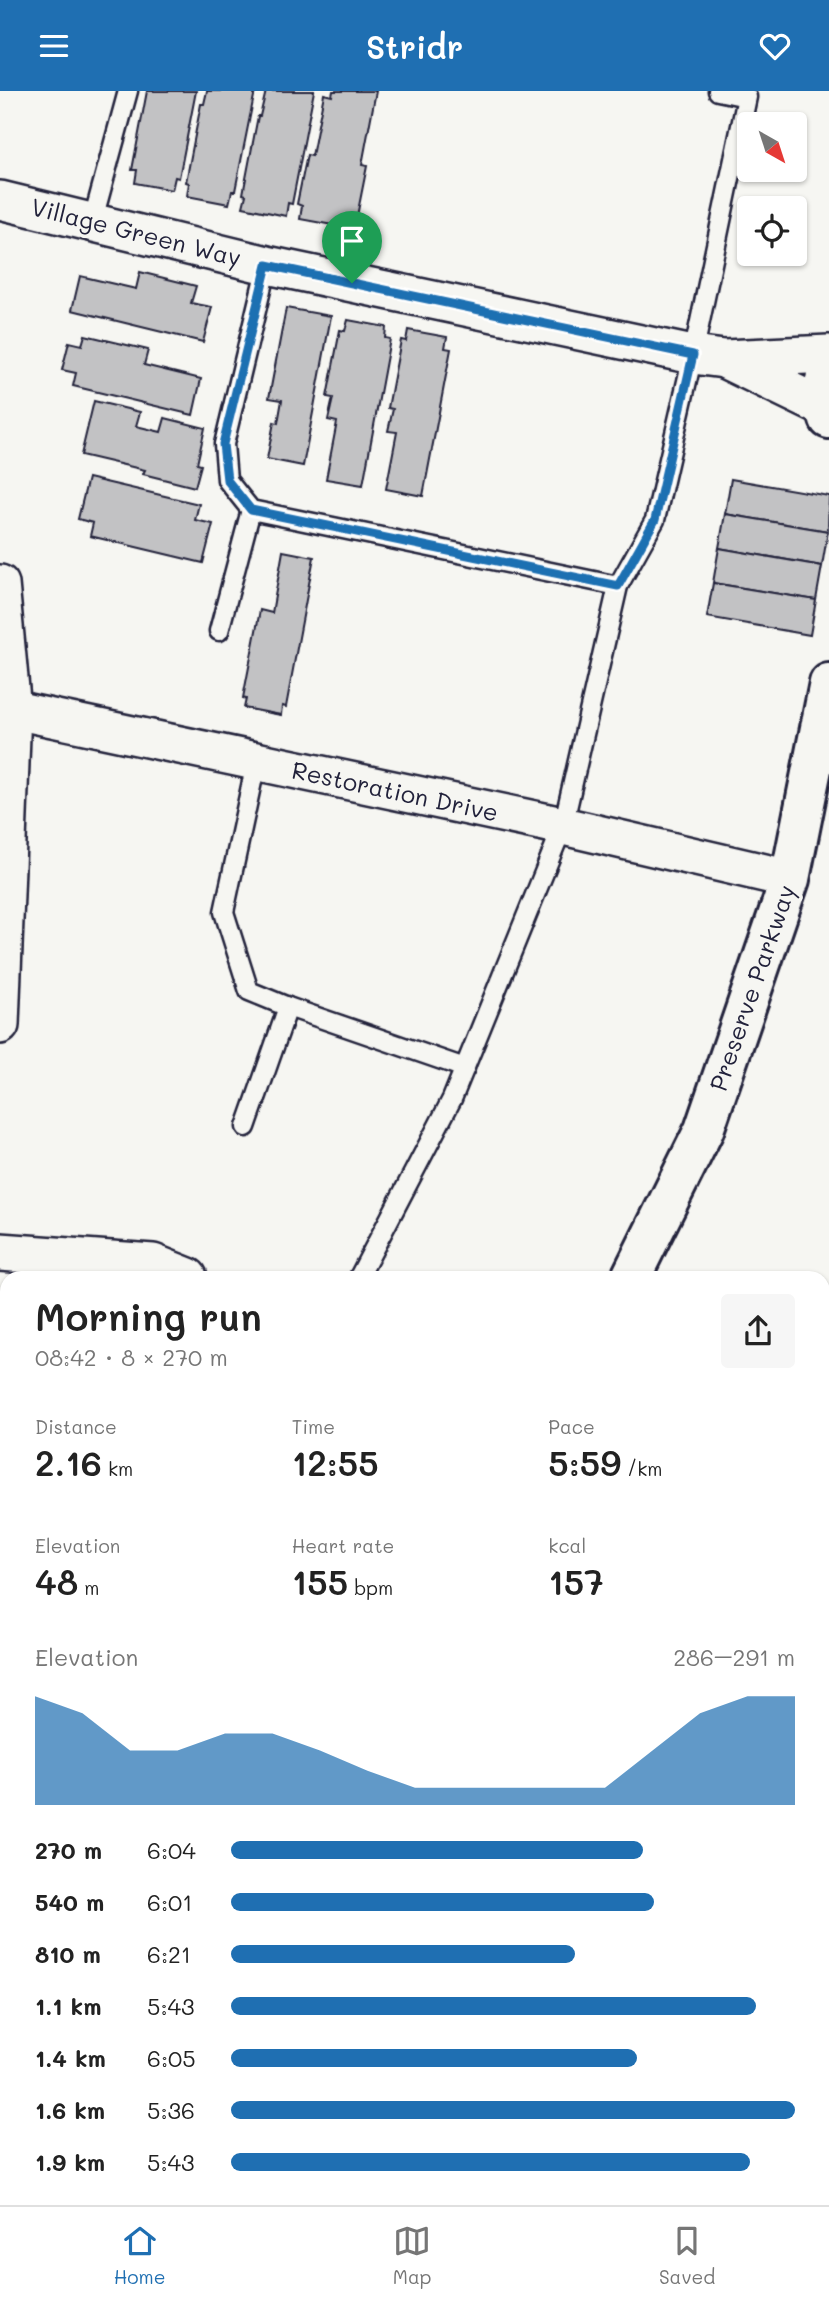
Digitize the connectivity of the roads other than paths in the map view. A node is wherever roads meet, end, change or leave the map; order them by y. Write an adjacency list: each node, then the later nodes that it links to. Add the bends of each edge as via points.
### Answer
1 (128, 91): 4 (lane)
2 (718, 91): 7 (lane, via 747,97)
3 (0, 200): 4 (street, Village Green Way)
4 (92, 223): 5 (street, Village Green Way)
5 (267, 265): 7 (street, Village Green Way); 10 (lane, via 223,444 227,480)
6 (829, 354): 7 (street, Village Green Way)
7 (709, 357): 9 (street, Village Green Way); 12 (lane, via 655,520)
8 (829, 362): 9 (street, via 824,380)
9 (827, 414)
10 (251, 510): 12 (lane); 13 (lane)
11 (0, 584): 15 (street)
12 (618, 586): 17 (lane)
13 (219, 631)
14 (829, 683): 18 (street, Preserve Parkway)
15 (6, 709): 16 (street, Restoration Drive); 20 (street)
16 (256, 763): 17 (street, Restoration Drive); 19 (lane, via 224,912 249,992)
17 (563, 827): 18 (street, Restoration Drive); 21 (lane)
18 (790, 879): 26 (street, Preserve Parkway, via 704,1130)
19 (288, 1007): 21 (lane); 22 (lane)
20 (0, 1025)
21 (465, 1068): 25 (lane)
22 (246, 1127)
23 (0, 1252): 24 (street, via 153,1263)
24 (173, 1271)
25 (362, 1271)
26 (634, 1271)

